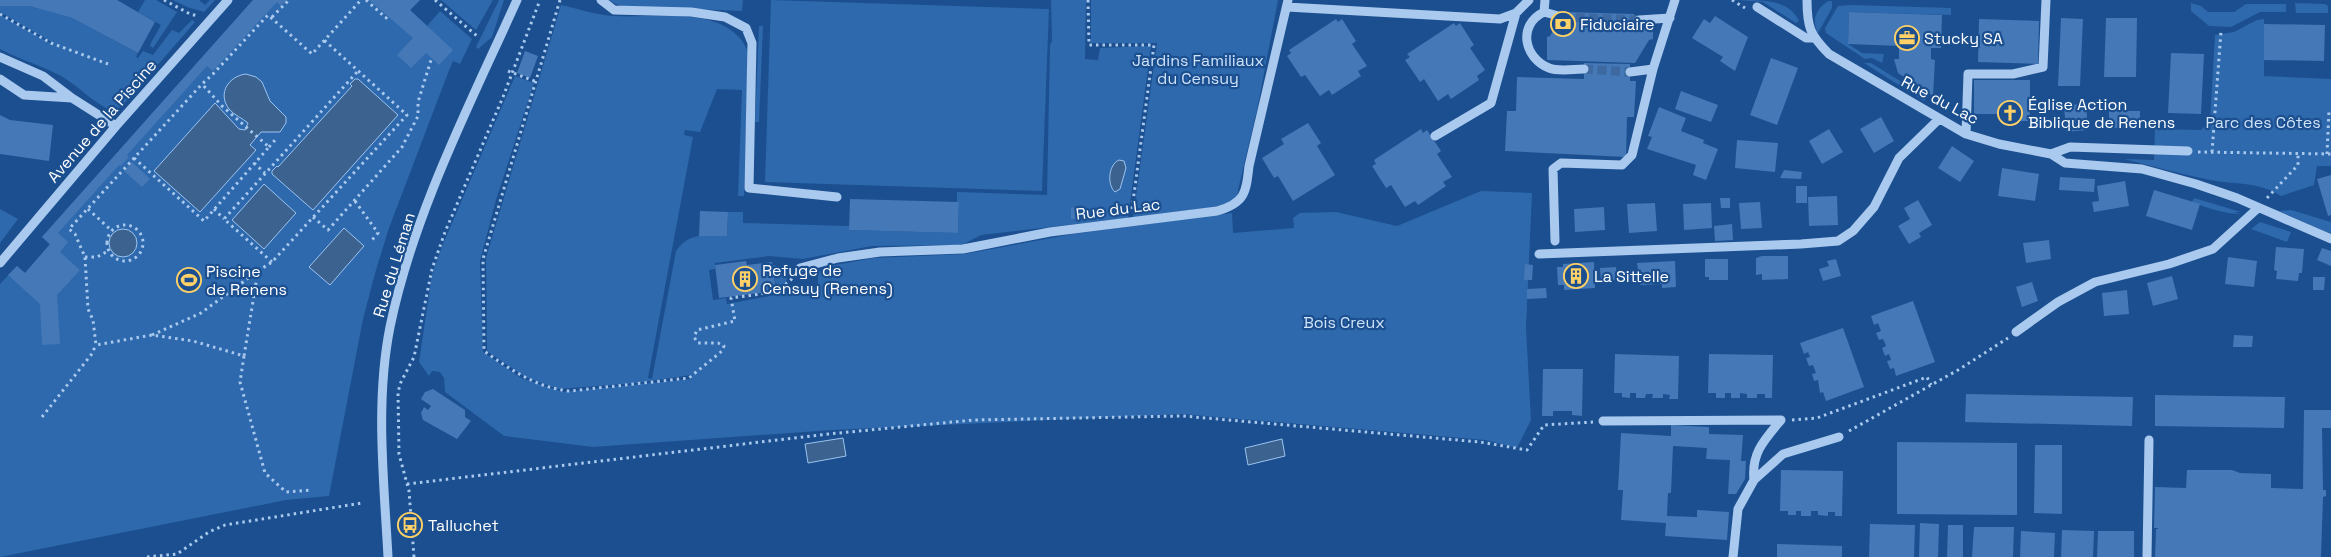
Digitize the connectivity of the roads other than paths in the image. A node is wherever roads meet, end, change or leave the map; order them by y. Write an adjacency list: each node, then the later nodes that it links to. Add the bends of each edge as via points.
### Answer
1 (228, 0): 24 (street, Avenue de la Piscine)
2 (517, 0): 41 (street, Rue du Léman, via 416,233 390,328 382,437)
3 (601, 0): 29 (street, via 614,10 691,12 725,17 746,28 752,43 749,188)
4 (1530, 0): 12 (street, Rue du Lac)
5 (1545, 0): 11 (street)
6 (1675, 0): 14 (street)
7 (1807, 0): 16 (street)
8 (2046, 0): 25 (street, via 2042,67 2013,74 1968,74)
9 (1288, 3): 12 (street, Rue du Lac, via 1500,19); 35 (street, Rue du Lac, via 1246,187 1233,206 1217,211 1050,232 963,249 838,258)
10 (1757, 7): 16 (street, via 1806,38)
11 (1544, 12): 13 (street); 18 (street, via 1530,23 1528,50 1551,70)
12 (1516, 13): 26 (street, via 1491,103)
13 (1562, 18)
14 (1670, 18): 15 (street); 19 (street)
15 (1639, 20)
16 (1813, 38): 23 (street, Rue du Lac, via 1829,54)
17 (0, 57): 22 (street, via 43,76)
18 (1584, 69)
19 (1652, 69): 20 (street); 32 (street, via 1632,155 1622,165 1561,163 1553,169)
20 (1630, 72)
21 (0, 79): 22 (street, via 24,94)
22 (72, 98): 24 (street)
23 (1939, 119): 25 (street, Rue du Lac); 33 (street, via 1899,158 1876,203 1858,226 1838,241)
24 (116, 126): 34 (street, Avenue de la Piscine)
25 (1966, 134): 28 (street, Rue du Lac)
26 (1435, 136)
27 (2188, 151): 28 (street, via 2070,147)
28 (2051, 154): 30 (street, Rue du Lac, via 2065,163 2142,169 2196,184)
29 (837, 198)
30 (2258, 208): 31 (street, Rue du Lac); 36 (street, via 2213,249 2169,264 2095,282 2058,302)
31 (2331, 239)
32 (1555, 241)
33 (1539, 254)
34 (0, 263)
35 (800, 268)
36 (2016, 332)
37 (1603, 421): 40 (street, via 1782,420 1760,444 1754,458)
38 (1839, 437): 40 (street, via 1783,454)
39 (2149, 440): 43 (street)
40 (1754, 480): 42 (street, via 1738,509)
41 (388, 557)
42 (1733, 557)
43 (2147, 557)

